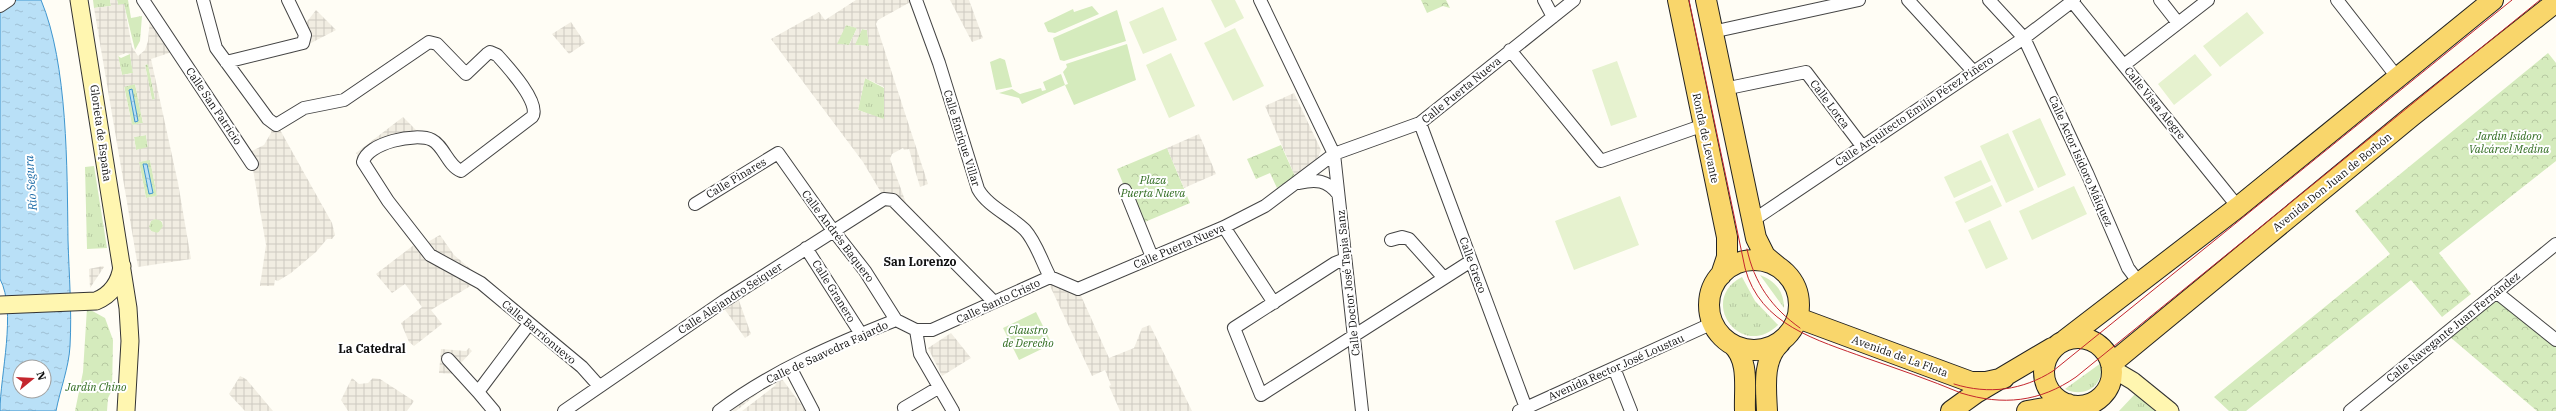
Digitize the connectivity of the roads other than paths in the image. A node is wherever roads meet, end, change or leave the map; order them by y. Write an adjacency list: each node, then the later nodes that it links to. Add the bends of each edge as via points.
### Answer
1 (9, 0): 21 (street)
2 (79, 0): 52 (main road, Glorieta de España)
3 (143, 0): 37 (street, Calle San Patricio)
4 (203, 0): 27 (street, via 216,48)
5 (288, 0): 27 (street, via 306,40 295,46)
6 (916, 0): 55 (street, Calle Enrique Villar, via 978,189 1027,233)
7 (1260, 0): 36 (street, Calle Doctor José Tapia Sanz)
8 (1544, 0): 22 (street)
9 (1574, 0): 22 (street, Calle Puerta Nueva)
10 (1678, 0): 33 (main road, Ronda de Levante)
11 (1706, 0): 24 (main road)
12 (1858, 0): 24 (street)
13 (1908, 0): 29 (street)
14 (1989, 0): 25 (street, Calle Actor Isidoro Máiquez)
15 (2072, 0): 25 (street, Calle Arquitecto Emilio Pérez Piñero); 28 (street, Calle Vista Alegre)
16 (2160, 0): 23 (street)
17 (2208, 0): 23 (street)
18 (2337, 0): 30 (street)
19 (2493, 0): 30 (main road)
20 (2556, 2): 75 (main road, Avenida Don Juan de Borbón, via 2412,116)
21 (0, 6)
22 (1553, 17): 26 (street, Calle Puerta Nueva)
23 (2178, 23): 28 (street)
24 (1712, 32): 31 (main road)
25 (2024, 38): 29 (street, Calle Arquitecto Emilio Pérez Piñero); 57 (street, Calle Actor Isidoro Máiquez, via 2088,173 2128,268)
26 (1510, 50): 32 (street, Calle Puerta Nueva); 33 (street, via 1601,161)
27 (226, 62): 66 (street, Calle Barrionuevo, via 272,123 280,124 304,108 344,100 429,42 437,44 466,74 490,52 501,59 532,99 535,108 532,117 461,171 455,168 433,141 395,140 365,156 363,162 388,201 426,251 440,262 476,280)
28 (2124, 65): 42 (street, Calle Vista Alegre)
29 (1973, 71): 34 (street, Calle Arquitecto Emilio Pérez Piñero)
30 (2397, 78): 42 (main road)
31 (1724, 89): 34 (street, Calle Lorca, via 1806,72); 43 (main road)
32 (1420, 123): 36 (street, Calle Puerta Nueva); 51 (street, Calle Greco)
33 (1704, 125): 54 (main road, Ronda de Levante, via 1728,244 1726,262)
34 (1862, 146): 43 (street, Calle Arquitecto Emilio Pérez Piñero)
35 (778, 153): 41 (street, Calle Pinares); 45 (street, Calle Andrés Baquero)
36 (1334, 154): 38 (street, Calle Puerta Nueva); 40 (street, Calle Doctor José Tapia Sanz)
37 (252, 164)
38 (1296, 183): 40 (street, Calle Puerta Nueva, via 1320,180 1328,183); 44 (street, Calle Puerta Nueva, via 1265,206)
39 (1125, 190): 49 (street)
40 (1338, 194): 50 (street, Calle Doctor José Tapia Sanz)
41 (695, 204)
42 (2238, 207): 57 (main road)
43 (1752, 221): 53 (main road, via 1759,245)
44 (1224, 227): 49 (street, Calle Puerta Nueva); 61 (street)
45 (833, 231): 48 (street, Calle Alejandro Seiquer); 60 (street, Calle Alejandro Seiquer, via 887,199 895,202); 64 (street, Calle Andrés Baquero, via 865,271)
46 (1392, 240): 56 (street, via 1406,237)
47 (2556, 244): 59 (street, Calle Navegante Juan Fernández)
48 (806, 248): 68 (street, Calle Granero); 79 (street, Calle Alejandro Seiquer)
49 (1152, 257): 58 (street, Calle Puerta Nueva)
50 (1345, 259): 61 (street, via 1334,263); 69 (street, Calle Doctor José Tapia Sanz)
51 (1471, 261): 56 (street); 85 (street, Calle Greco)
52 (122, 266): 62 (main road, via 118,280 109,293 98,300); 86 (main road, Glorieta de España, via 130,322)
53 (1777, 266): 54 (main road, via 1749,260 1735,265); 63 (main road, via 1796,288 1799,301)
54 (1721, 275): 65 (main road, via 1712,289 1710,300)
55 (1050, 277): 58 (street, Calle Santo Cristo); 60 (street, Calle Santo Cristo)
56 (1444, 278): 69 (street)
57 (2140, 284): 72 (main road)
58 (1078, 289)
59 (2496, 292): 70 (street); 99 (street, Calle Navegante Juan Fernández)
60 (994, 302): 67 (street, Calle Santo Cristo, via 938,329)
61 (1274, 303): 69 (street, via 1234,328 1260,395)
62 (0, 305)
63 (1798, 318): 71 (main road, via 1790,334); 78 (main road, Avenida de La Flota, via 1971,382)
64 (896, 320): 67 (street); 68 (street, Calle de Saavedra Fajardo)
65 (1713, 323): 73 (main road, via 1719,333); 77 (street, Avenida Rector José Loustau)
66 (528, 324): 79 (street, Calle Barrionuevo, via 582,367); 81 (street)
67 (916, 330): 80 (street, via 920,354)
68 (861, 334): 76 (street, Calle de Saavedra Fajardo)
69 (1354, 337): 92 (street, Calle Doctor José Tapia Sanz)
70 (2556, 340)
71 (1780, 342): 73 (main road, via 1758,350 1747,350); 95 (main road, via 1771,354 1768,368)
72 (2060, 343): 75 (main road, via 2083,338 2092,341 2106,353); 78 (main road); 83 (main road, via 2047,356 2044,377 2050,392)
73 (1732, 344): 94 (main road, via 1744,365)
74 (448, 359): 81 (street)
75 (2111, 366): 83 (main road, via 2109,384 2098,399); 98 (main road)
76 (790, 367): 84 (street, Calle de Saavedra Fajardo, via 770,377); 89 (street)
77 (1614, 368): 85 (street, Avenida Rector José Loustau); 93 (street)
78 (2004, 378): 96 (main road, via 1976,393)
79 (599, 386): 82 (street, Calle Alejandro Seiquer)
80 (938, 388): 90 (street, via 904,408); 91 (street)
81 (478, 392): 87 (street)
82 (580, 407): 88 (street, Calle Alejandro Seiquer)
83 (2070, 408): 97 (main road)
84 (725, 409)
85 (1522, 409)
86 (126, 411)
87 (494, 411)
88 (564, 411)
89 (813, 411)
90 (905, 411)
91 (953, 411)
92 (1362, 411)
93 (1631, 411)
94 (1745, 411)
95 (1767, 411)
96 (1951, 411)
97 (2027, 411)
98 (2170, 411)
99 (2350, 411)

